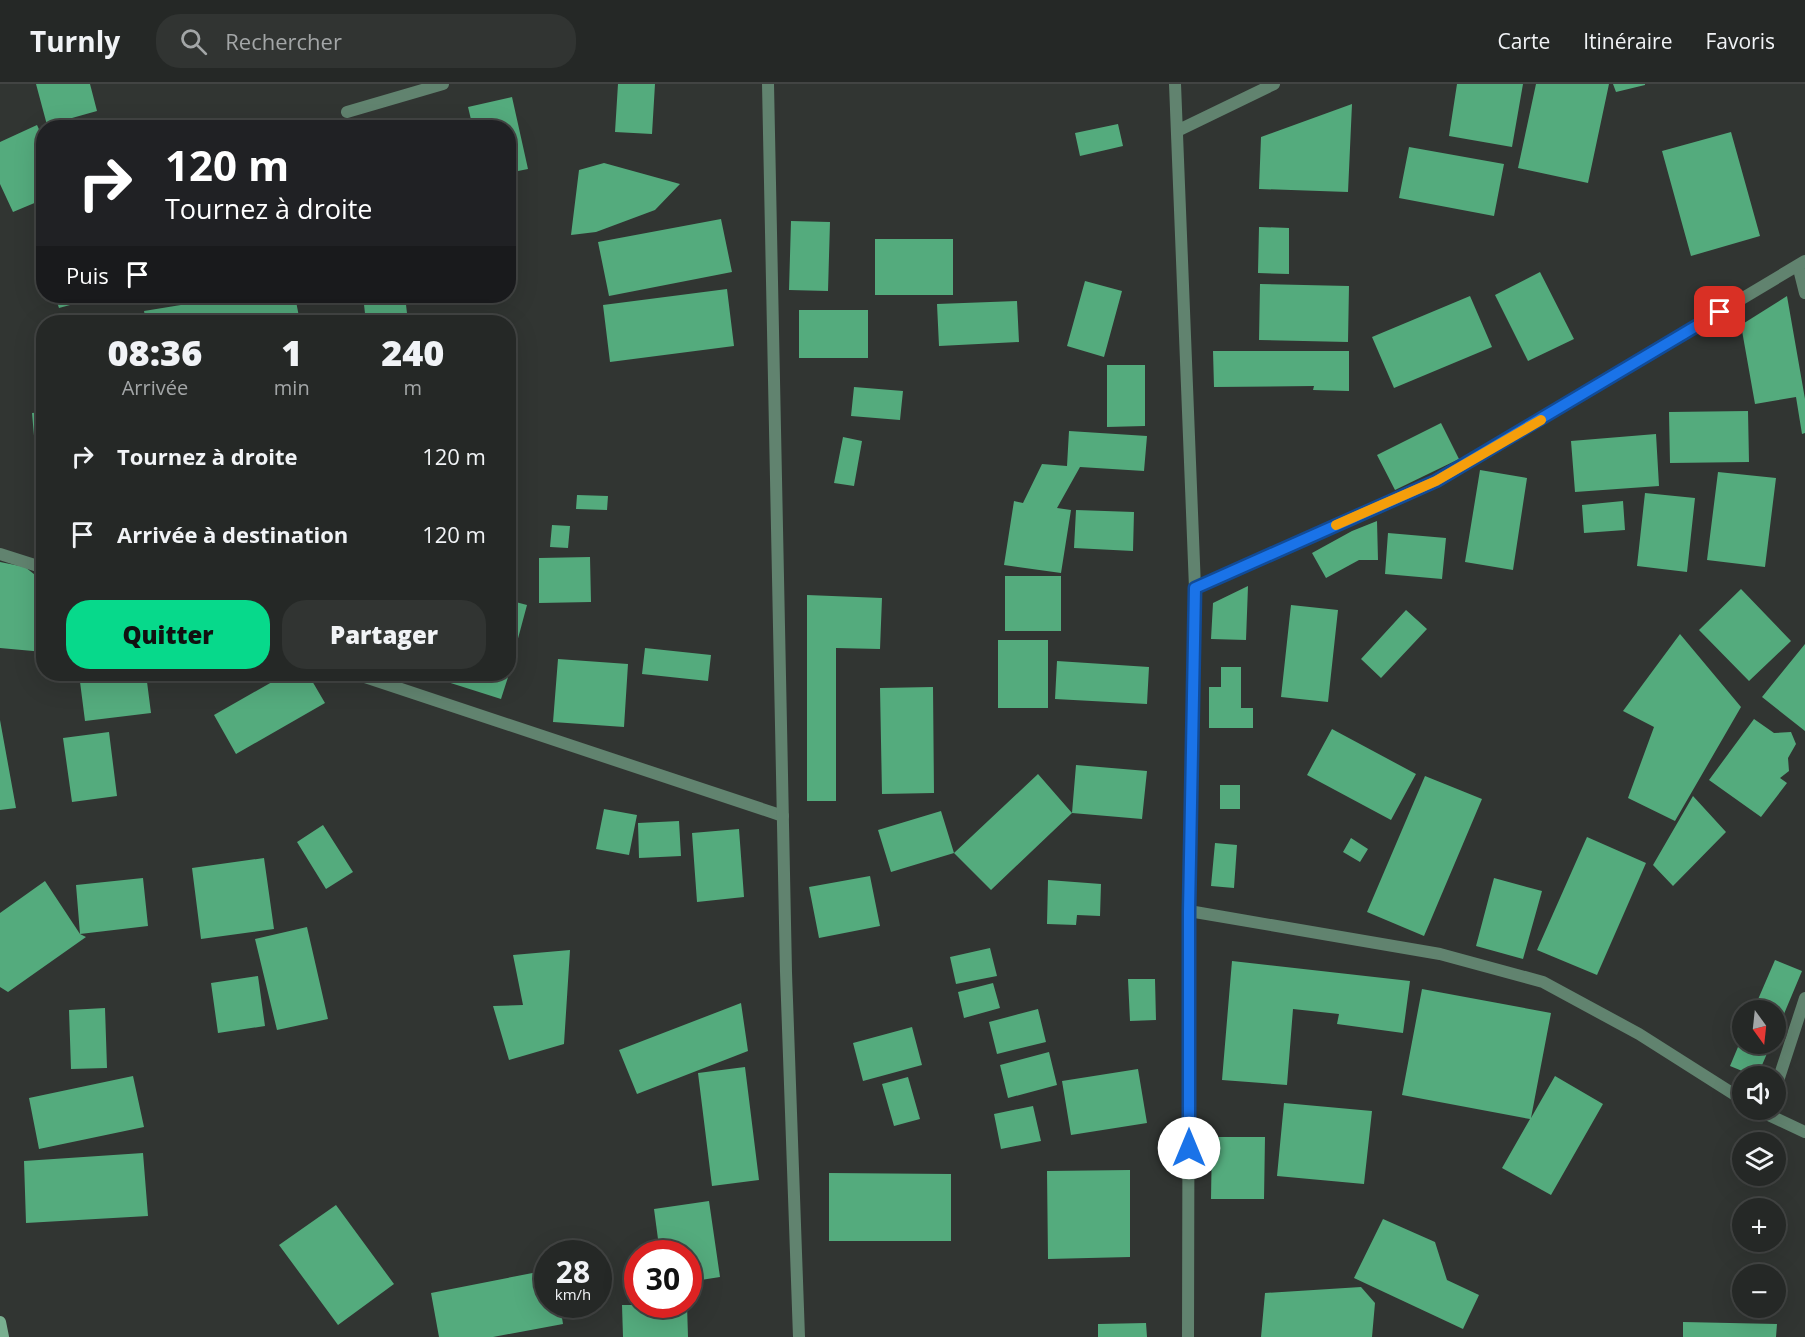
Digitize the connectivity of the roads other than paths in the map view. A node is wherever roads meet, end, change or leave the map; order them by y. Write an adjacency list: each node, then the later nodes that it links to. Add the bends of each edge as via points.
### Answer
1 (443, 84): 5 (street)
2 (768, 84): 13 (street)
3 (1175, 84): 6 (street)
4 (1274, 84): 6 (street)
5 (347, 112)
6 (1177, 131): 11 (street)
7 (1801, 263): 8 (street); 11 (street, via 1436,481)
8 (1805, 293)
9 (0, 554): 10 (street)
10 (36, 565)
11 (1195, 588): 14 (street)
12 (377, 681): 13 (street)
13 (783, 816): 22 (street)
14 (1189, 911): 17 (street, via 1440,954 1544,982 1639,1034); 23 (street)
15 (1805, 998): 16 (street)
16 (1783, 1066)
17 (1732, 1093)
18 (1781, 1120): 19 (street)
19 (1805, 1132)
20 (0, 1322): 21 (main road)
21 (3, 1337)
22 (800, 1337)
23 (1188, 1337)

